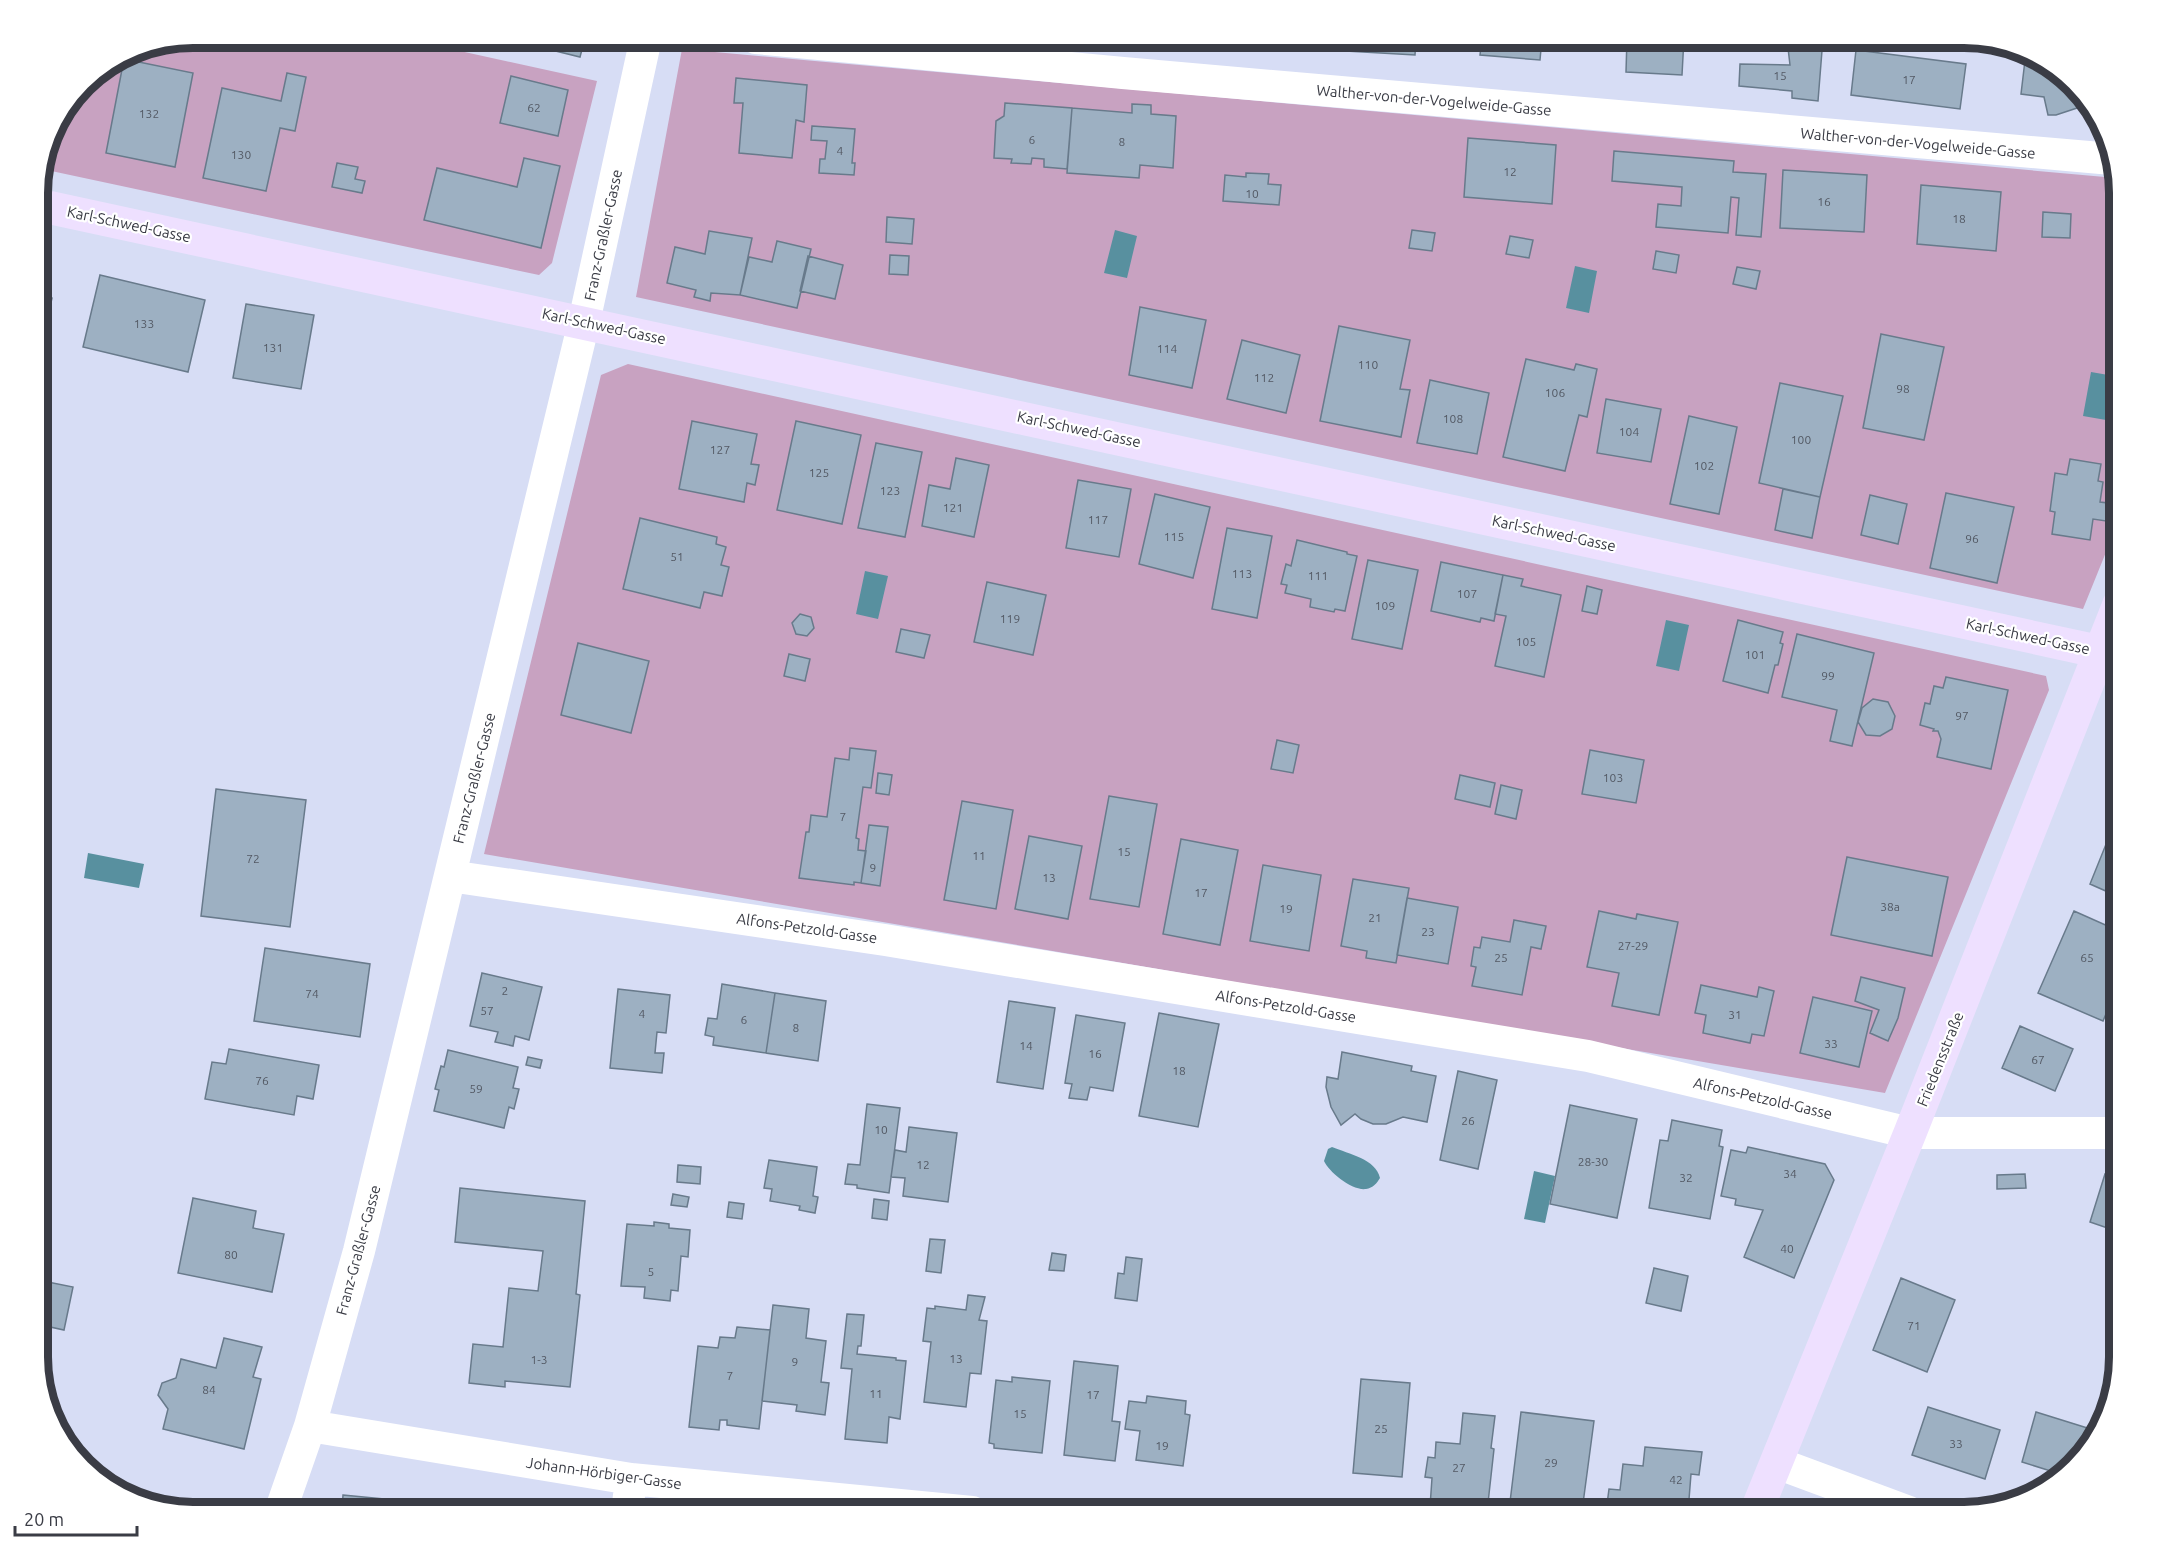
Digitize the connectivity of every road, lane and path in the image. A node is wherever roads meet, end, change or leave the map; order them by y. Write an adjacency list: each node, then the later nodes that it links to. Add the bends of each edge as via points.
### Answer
1 (644, 48): 5 (street, Franz-Graßler-Gasse)
2 (858, 48): 3 (street, Walther-von-der-Vogelweide-Gasse)
3 (2105, 158)
4 (48, 207): 5 (street, Karl-Schwed-Gasse)
5 (584, 322): 6 (street, Karl-Schwed-Gasse); 8 (street, Franz-Graßler-Gasse)
6 (2109, 651)
7 (2109, 653): 9 (street, Friedensstraße)
8 (450, 876): 9 (street, Alfons-Petzold-Gasse, via 896,941 1588,1056); 11 (street, Franz-Graßler-Gasse, via 360,1251)
9 (1911, 1133): 10 (street, Alfons-Petzold-Gasse); 12 (street, Friedensstraße)
10 (2109, 1133)
11 (310, 1426): 13 (street, Johann-Hörbiger-Gasse); 14 (street, Franz-Graßler-Gasse)
12 (1777, 1463): 17 (street, Friedensstraße); 18 (street)
13 (631, 1479): 15 (street); 16 (street, Johann-Hörbiger-Gasse)
14 (283, 1502)
15 (628, 1502)
16 (869, 1502)
17 (1760, 1502)
18 (1883, 1502)

